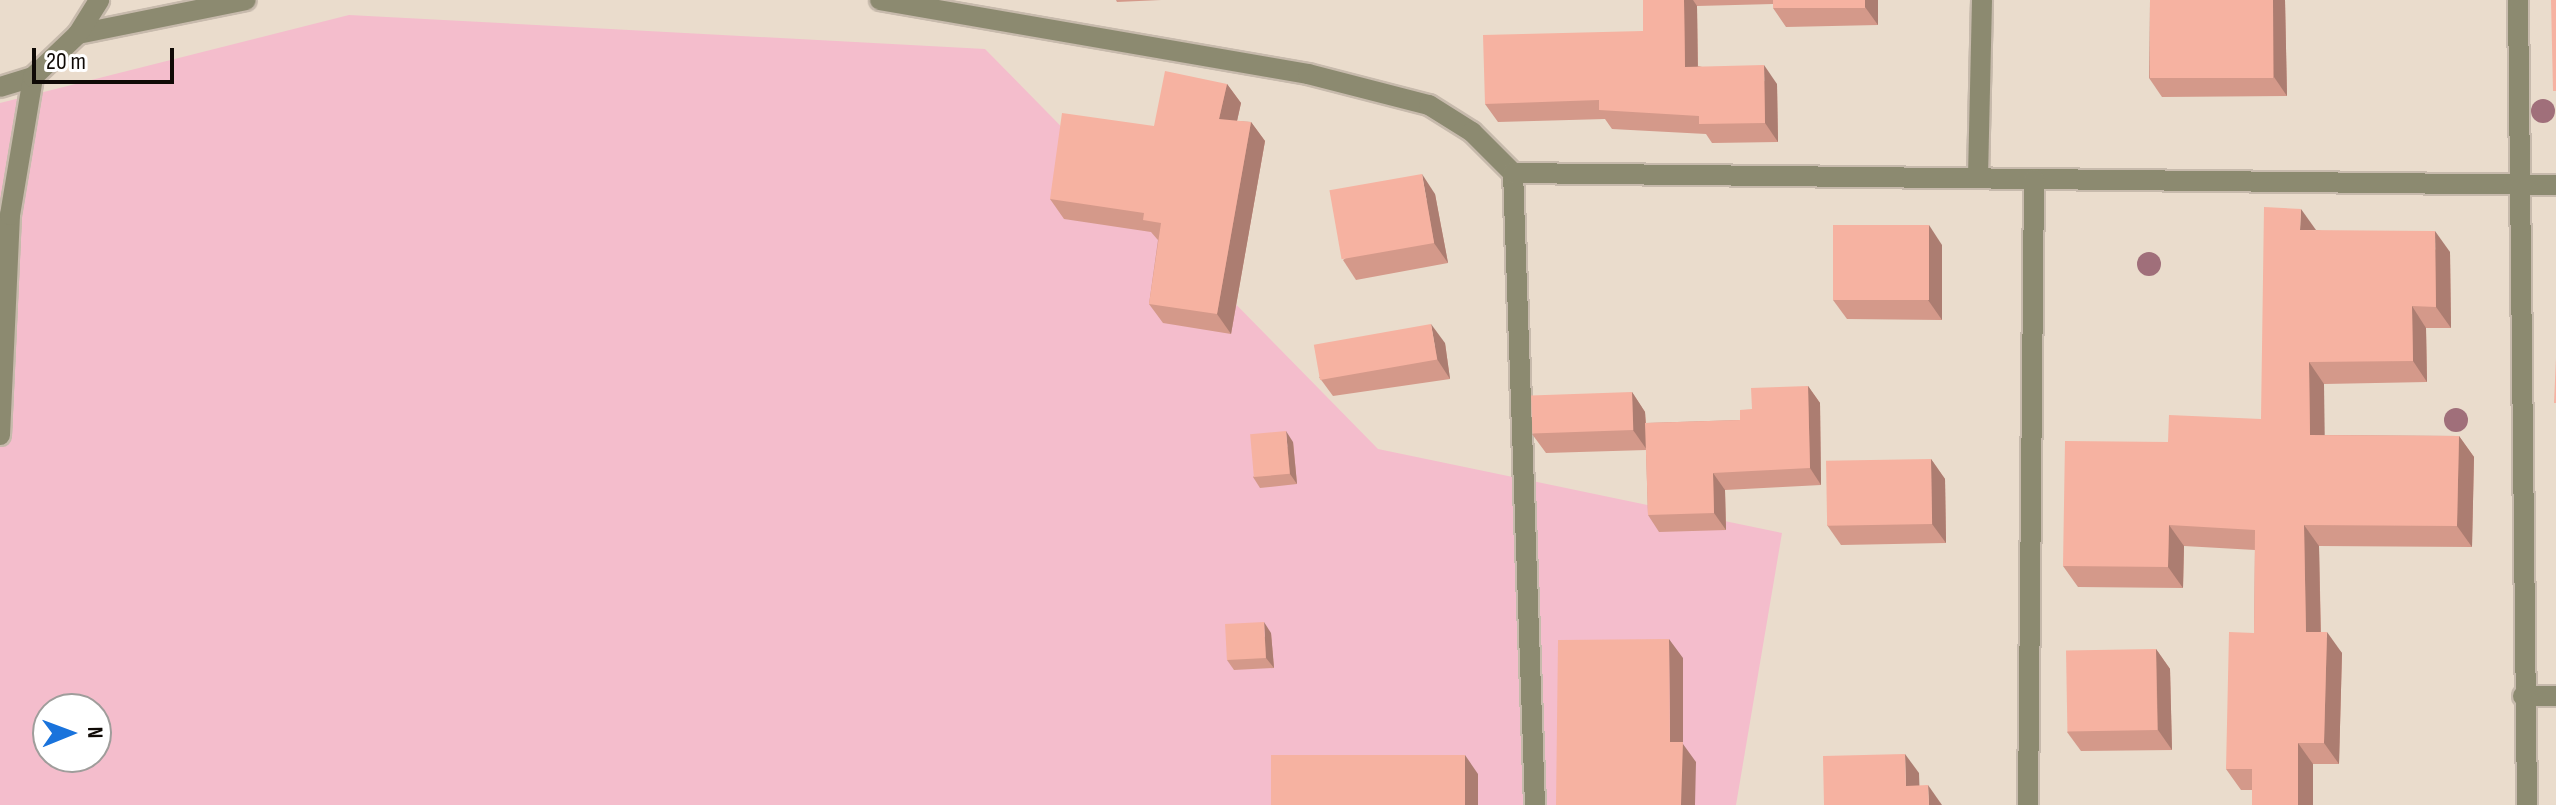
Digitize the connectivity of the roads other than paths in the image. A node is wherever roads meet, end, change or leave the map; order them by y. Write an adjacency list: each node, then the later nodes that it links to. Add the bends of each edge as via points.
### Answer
1 (99, 0): 6 (street)
2 (246, 0): 6 (street)
3 (880, 0): 9 (street, via 1308,74 1429,105 1472,132)
4 (1982, 0): 10 (street)
5 (2518, 0): 12 (street)
6 (78, 34): 7 (street)
7 (33, 77): 8 (street); 14 (street, via 10,215)
8 (0, 87)
9 (1513, 173): 10 (street); 17 (street)
10 (1978, 177): 11 (street)
11 (2034, 179): 12 (street); 18 (street)
12 (2522, 185): 13 (street); 15 (street)
13 (2556, 185)
14 (0, 435)
15 (2523, 696): 16 (street); 19 (street)
16 (2556, 696)
17 (1535, 805)
18 (2028, 805)
19 (2527, 805)

